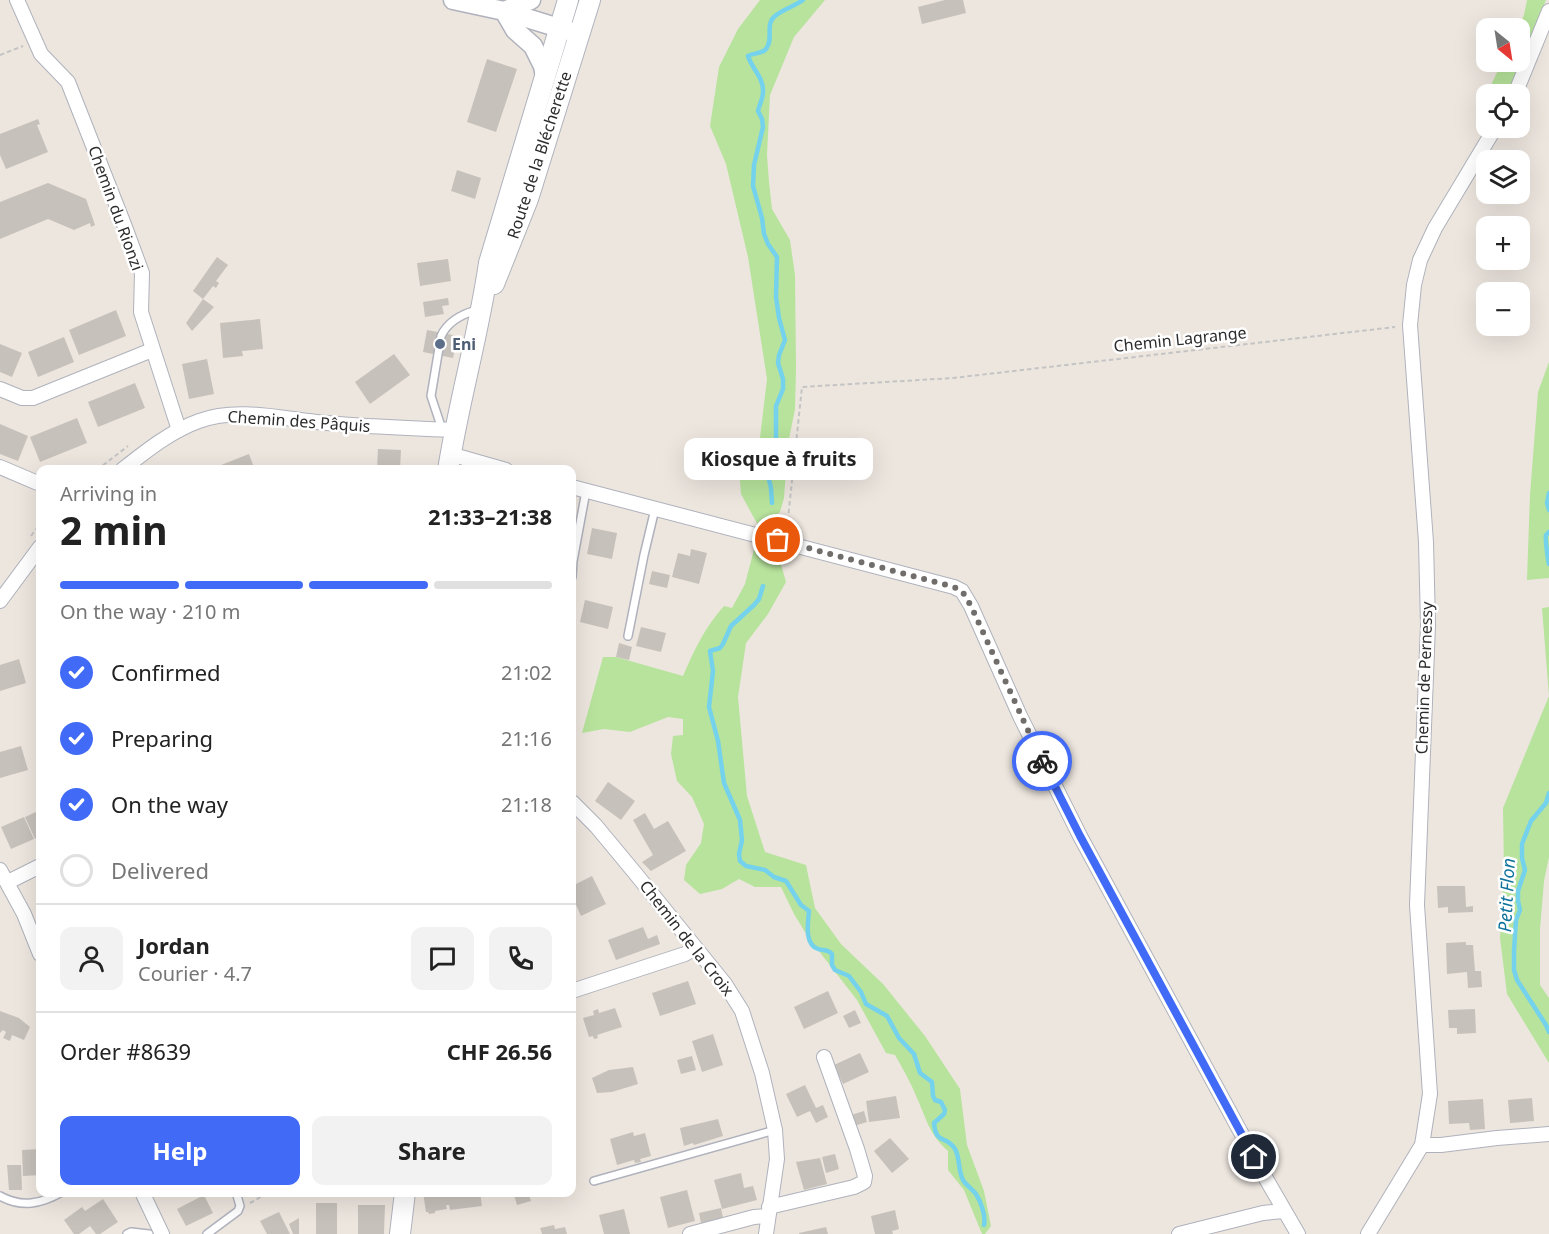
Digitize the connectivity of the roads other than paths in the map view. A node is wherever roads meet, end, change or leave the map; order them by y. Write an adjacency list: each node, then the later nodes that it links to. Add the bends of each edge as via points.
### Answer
1 (17, 0): 13 (street, Chemin du Rionzi, via 41,54 68,82 120,215 142,273 141,312)
2 (453, 0): 6 (street)
3 (531, 0): 6 (street)
4 (568, 0): 8 (main road, Route de la Blécherette)
5 (590, 0): 8 (main road, Route de la Blécherette)
6 (504, 11): 8 (street); 9 (street, via 514,30 533,46)
7 (1549, 11): 10 (street)
8 (570, 31): 9 (main road, Route de la Blécherette); 12 (main road, Route de la Blécherette, via 528,199)
9 (545, 77): 12 (main road, Route de la Blécherette, via 489,263)
10 (1519, 84)
11 (1489, 138): 39 (street, Chemin de Pernessy, via 1420,260 1410,325 1428,625 1417,905 1430,1094)
12 (483, 308): 16 (main road, Route de la Blécherette); 16 (lane, via 455,320 441,336 431,396)
13 (152, 350): 14 (street, via 33,398); 15 (street, Chemin du Rionzi)
14 (0, 389)
15 (179, 430): 16 (street, Chemin des Pâquis, via 212,417 246,415); 18 (street, Chemin des Pâquis)
16 (448, 430): 17 (main road, Route de la Blécherette)
17 (449, 462): 19 (street)
18 (129, 465)
19 (470, 465)
20 (0, 467): 21 (street)
21 (36, 482)
22 (576, 488): 23 (street)
23 (586, 491): 24 (street); 25 (lane)
24 (656, 509): 28 (lane); 47 (street, via 962,591 1080,836)
25 (576, 545)
26 (36, 552): 27 (street)
27 (0, 601)
28 (628, 636)
29 (576, 806): 34 (street, Chemin de la Croix, via 615,848)
30 (36, 868): 32 (street)
31 (0, 870): 32 (street)
32 (8, 882): 33 (street)
33 (36, 942)
34 (695, 948): 35 (street); 37 (street, Chemin de la Croix, via 741,1011 762,1073)
35 (576, 990)
36 (824, 1057): 46 (street, via 858,1149 864,1182)
37 (775, 1130): 40 (lane); 46 (street, Chemin de la Croix, via 777,1159)
38 (1549, 1134): 39 (street)
39 (1422, 1145): 58 (street, Chemin de Pernessy)
40 (594, 1181)
41 (0, 1196): 42 (lane, via 19,1203 42,1203)
42 (53, 1197)
43 (144, 1197): 51 (street)
44 (237, 1197): 52 (lane, via 238,1211)
45 (404, 1197): 53 (main road)
46 (769, 1211): 54 (street); 55 (street, Chemin de la Croix)
47 (1284, 1211): 48 (street, via 1263,1214); 57 (street)
48 (1224, 1229): 56 (street)
49 (127, 1234): 50 (lane)
50 (149, 1234)
51 (162, 1234)
52 (207, 1234)
53 (400, 1234)
54 (690, 1234)
55 (766, 1234)
56 (1179, 1234)
57 (1298, 1234)
58 (1368, 1234)

